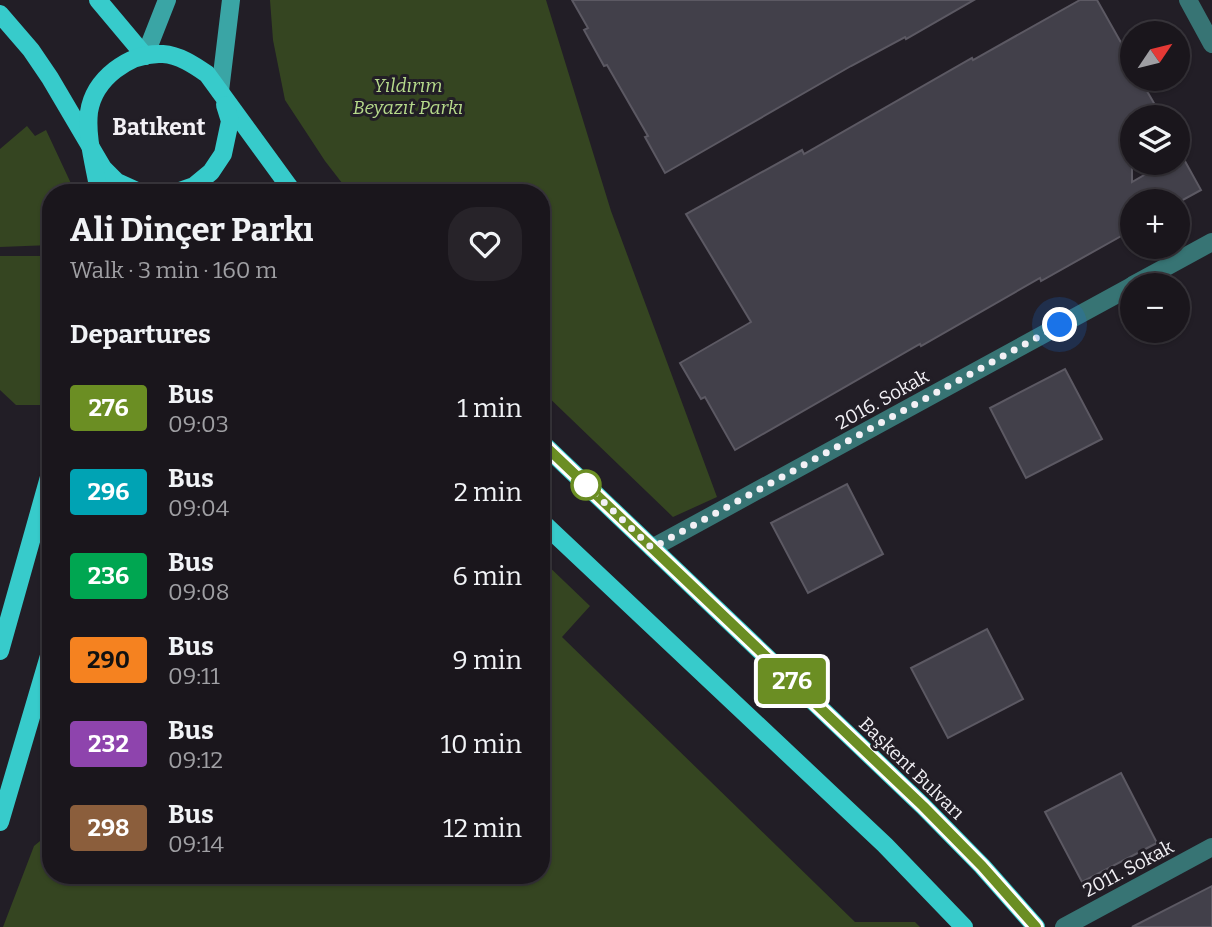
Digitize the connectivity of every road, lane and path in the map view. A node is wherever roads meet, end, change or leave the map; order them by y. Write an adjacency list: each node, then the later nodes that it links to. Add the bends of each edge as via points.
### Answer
1 (98, 0): 7 (main road)
2 (167, 0): 7 (main road)
3 (232, 0): 8 (main road)
4 (1188, 0): 6 (street)
5 (0, 14): 9 (main road, via 31,50)
6 (1212, 44)
7 (145, 56): 8 (main road, via 164,54 188,61); 9 (main road, via 109,74 97,91 89,110)
8 (220, 91): 12 (main road, via 230,121 223,154); 13 (main road)
9 (93, 151): 10 (main road); 11 (main road, via 103,168)
10 (98, 184)
11 (121, 184)
12 (196, 184)
13 (287, 184)
14 (1212, 242): 15 (street, 2016. Sokak)
15 (1155, 273)
16 (1120, 292): 20 (street, 2016. Sokak)
17 (550, 451): 20 (main road, Başkent Bulvarı)
18 (42, 502): 21 (main road)
19 (550, 528): 25 (main road, via 886,845)
20 (652, 548): 26 (main road, Başkent Bulvarı, via 923,806)
21 (0, 650)
22 (42, 680): 23 (main road)
23 (0, 822)
24 (1212, 847): 27 (street, 2011. Sokak)
25 (964, 927)
26 (1036, 927)
27 (1064, 927)

